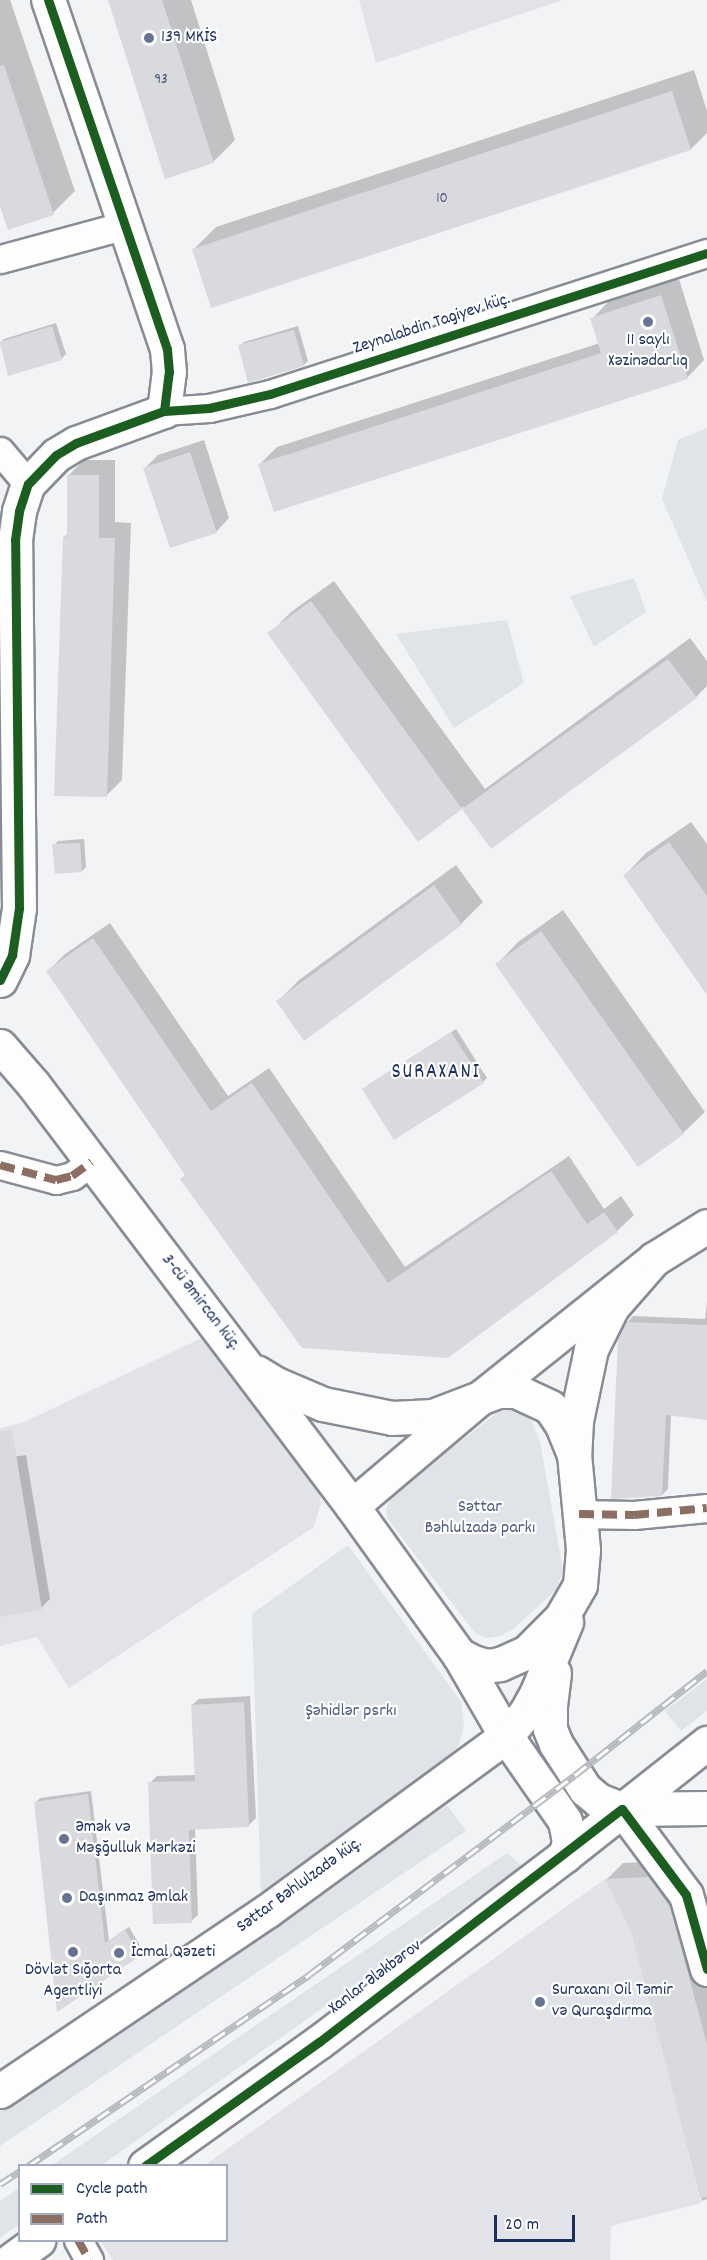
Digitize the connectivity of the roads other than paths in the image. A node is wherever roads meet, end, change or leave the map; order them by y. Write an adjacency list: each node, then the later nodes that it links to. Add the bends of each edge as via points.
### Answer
1 (48, 0): 2 (main road)
2 (126, 225): 4 (street); 5 (main road, via 167,349 169,372)
3 (707, 253): 5 (street, Zeynalabdin Tagiyev küç., via 270,394 208,408)
4 (0, 259)
5 (164, 411): 7 (main road, Zeynalabdin Tagiyev küç., via 76,443 44,465)
6 (0, 451): 7 (street)
7 (28, 484): 8 (main road, Zeynalabdin Tagiyev küç., via 15,540 19,908 12,955)
8 (0, 980)
9 (0, 1046): 10 (main road, 3-cü Əmircan küç.)
10 (91, 1162): 11 (street, via 72,1176 56,1180); 14 (main road, 3-cü Əmircan küç.)
11 (0, 1165)
12 (707, 1226): 13 (main road)
13 (654, 1260): 15 (main road); 16 (main road, via 612,1306 591,1349 576,1421)
14 (249, 1367): 15 (main road, 3-cü Əmircan küç., via 276,1384 323,1404 381,1417 433,1416); 17 (main road)
15 (480, 1398): 16 (main road, via 498,1391 516,1391 550,1407); 17 (main road)
16 (574, 1454): 19 (main road)
17 (352, 1506): 21 (main road)
18 (707, 1508): 19 (street, via 634,1515)
19 (579, 1514): 20 (main road, via 583,1550)
20 (580, 1585): 21 (main road, via 551,1630 514,1660 487,1666); 22 (main road, Səttar Bəhlulzadə küç., via 537,1692); 25 (main road, via 552,1683 550,1729 585,1789 598,1800)
21 (459, 1655): 22 (main road)
22 (506, 1736): 26 (main road, via 565,1821 569,1842); 28 (main road, Səttar Bəhlulzadə küç., via 267,1911)
23 (707, 1743): 25 (main road)
24 (707, 1808): 25 (main road)
25 (622, 1809): 26 (main road, Xanlar Ələkbərov); 27 (main road, via 686,1895)
26 (566, 1855): 29 (main road, Xanlar Ələkbərov, via 319,2042)
27 (707, 1969)
28 (0, 2091)
29 (148, 2164)
30 (38, 2242): 32 (main road)
31 (79, 2242): 33 (street)
32 (11, 2260)
33 (89, 2260)

